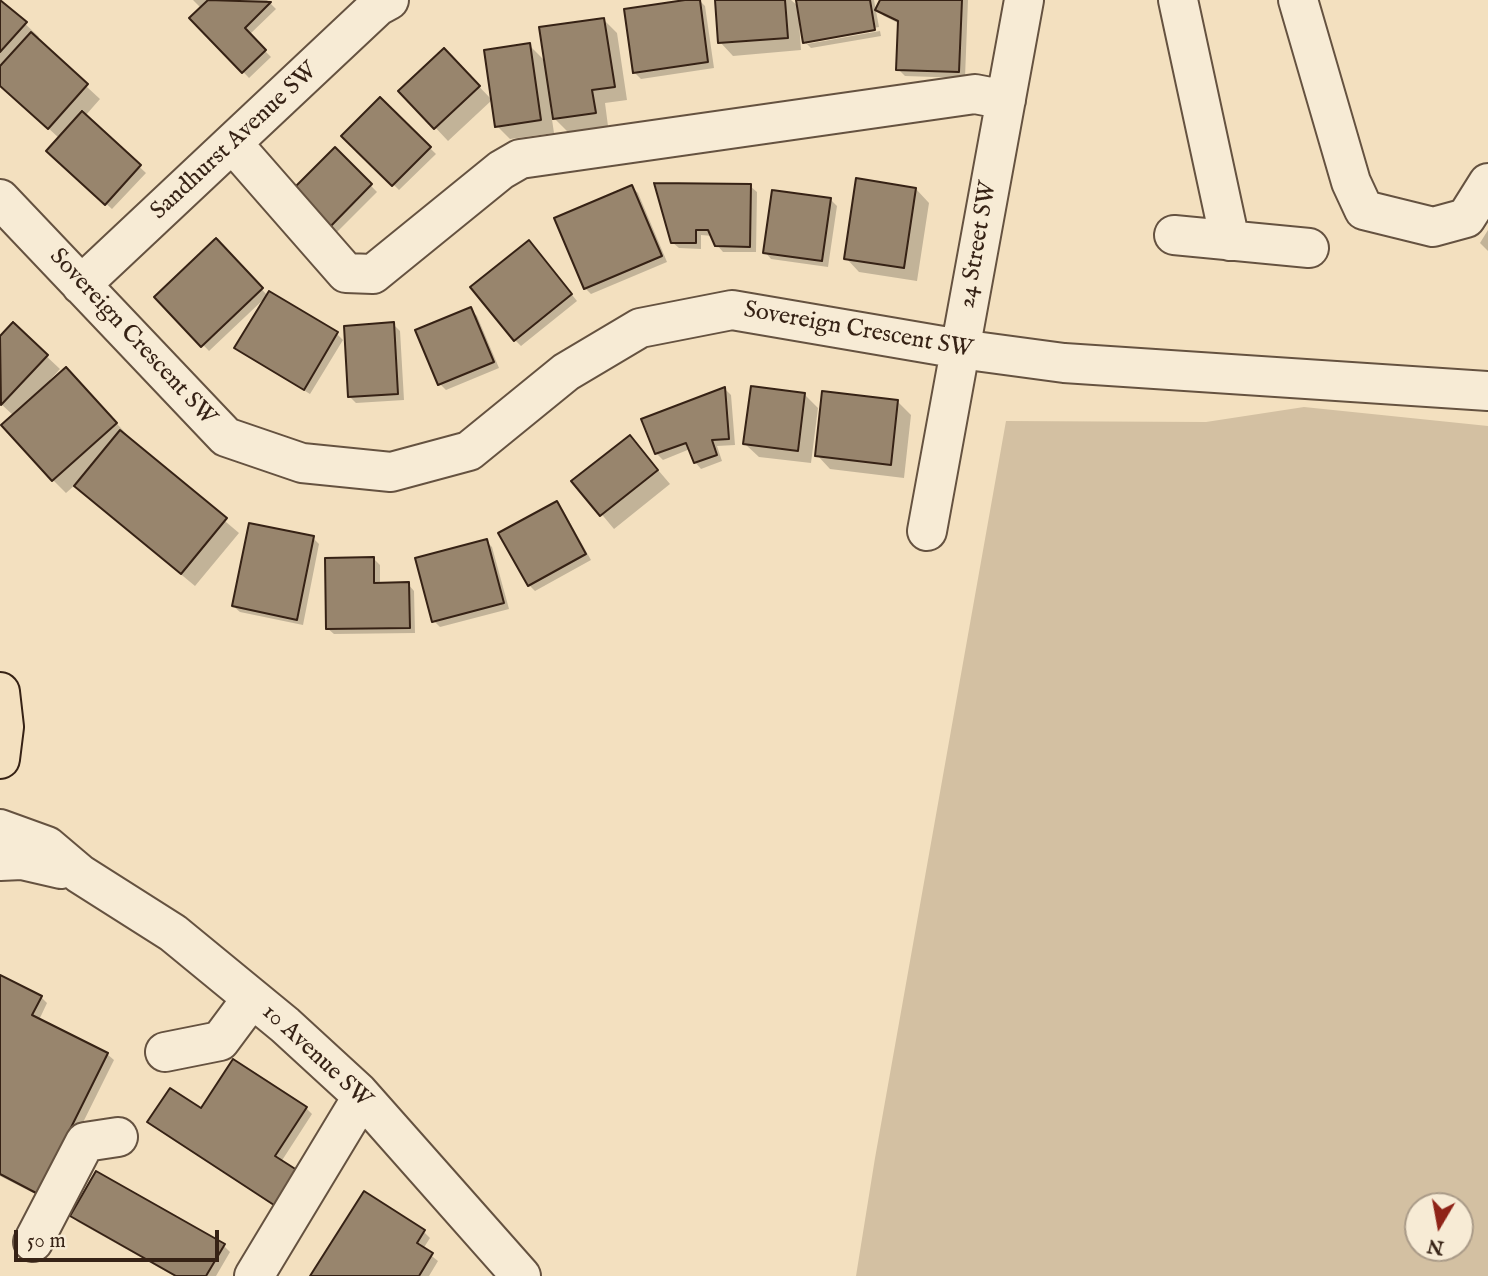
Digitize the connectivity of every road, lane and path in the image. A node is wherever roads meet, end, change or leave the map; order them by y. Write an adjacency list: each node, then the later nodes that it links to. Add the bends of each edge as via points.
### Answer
1 (1024, 0): 5 (street, 24 Street SW)
2 (1178, 0): 10 (street)
3 (1298, 0): 7 (street, via 1351,181 1364,210 1433,227 1466,218)
4 (380, 2): 6 (street, Sandhurst Avenue SW)
5 (1006, 100): 6 (street, via 975,94 520,159 373,274 346,273); 13 (street, 24 Street SW)
6 (233, 145): 12 (street, Sandhurst Avenue SW)
7 (1488, 183)
8 (0, 199): 12 (street, Sovereign Crescent SW)
9 (1174, 235): 10 (street)
10 (1230, 241): 11 (street)
11 (1309, 248)
12 (81, 285): 13 (street, Sovereign Crescent SW, via 226,437 302,463 391,472 469,451 566,372 640,328 732,310)
13 (960, 349): 14 (street, Sovereign Crescent SW, via 1064,363); 15 (street, 24 Street SW)
14 (1488, 391)
15 (928, 531)
16 (0, 692): 17 (highway, via 4,727)
17 (0, 759)
18 (0, 829): 20 (street, 10 Avenue SW, via 47,846)
19 (0, 861): 20 (street, 10 Avenue SW, via 22,860)
20 (80, 874): 21 (street, 10 Avenue SW, via 173,933)
21 (252, 998): 22 (street, via 220,1041); 23 (street, 10 Avenue SW)
22 (165, 1052)
23 (362, 1097): 26 (street); 27 (street, 10 Avenue SW)
24 (118, 1137): 25 (street, via 85,1142)
25 (33, 1242)
26 (254, 1276)
27 (521, 1276)

